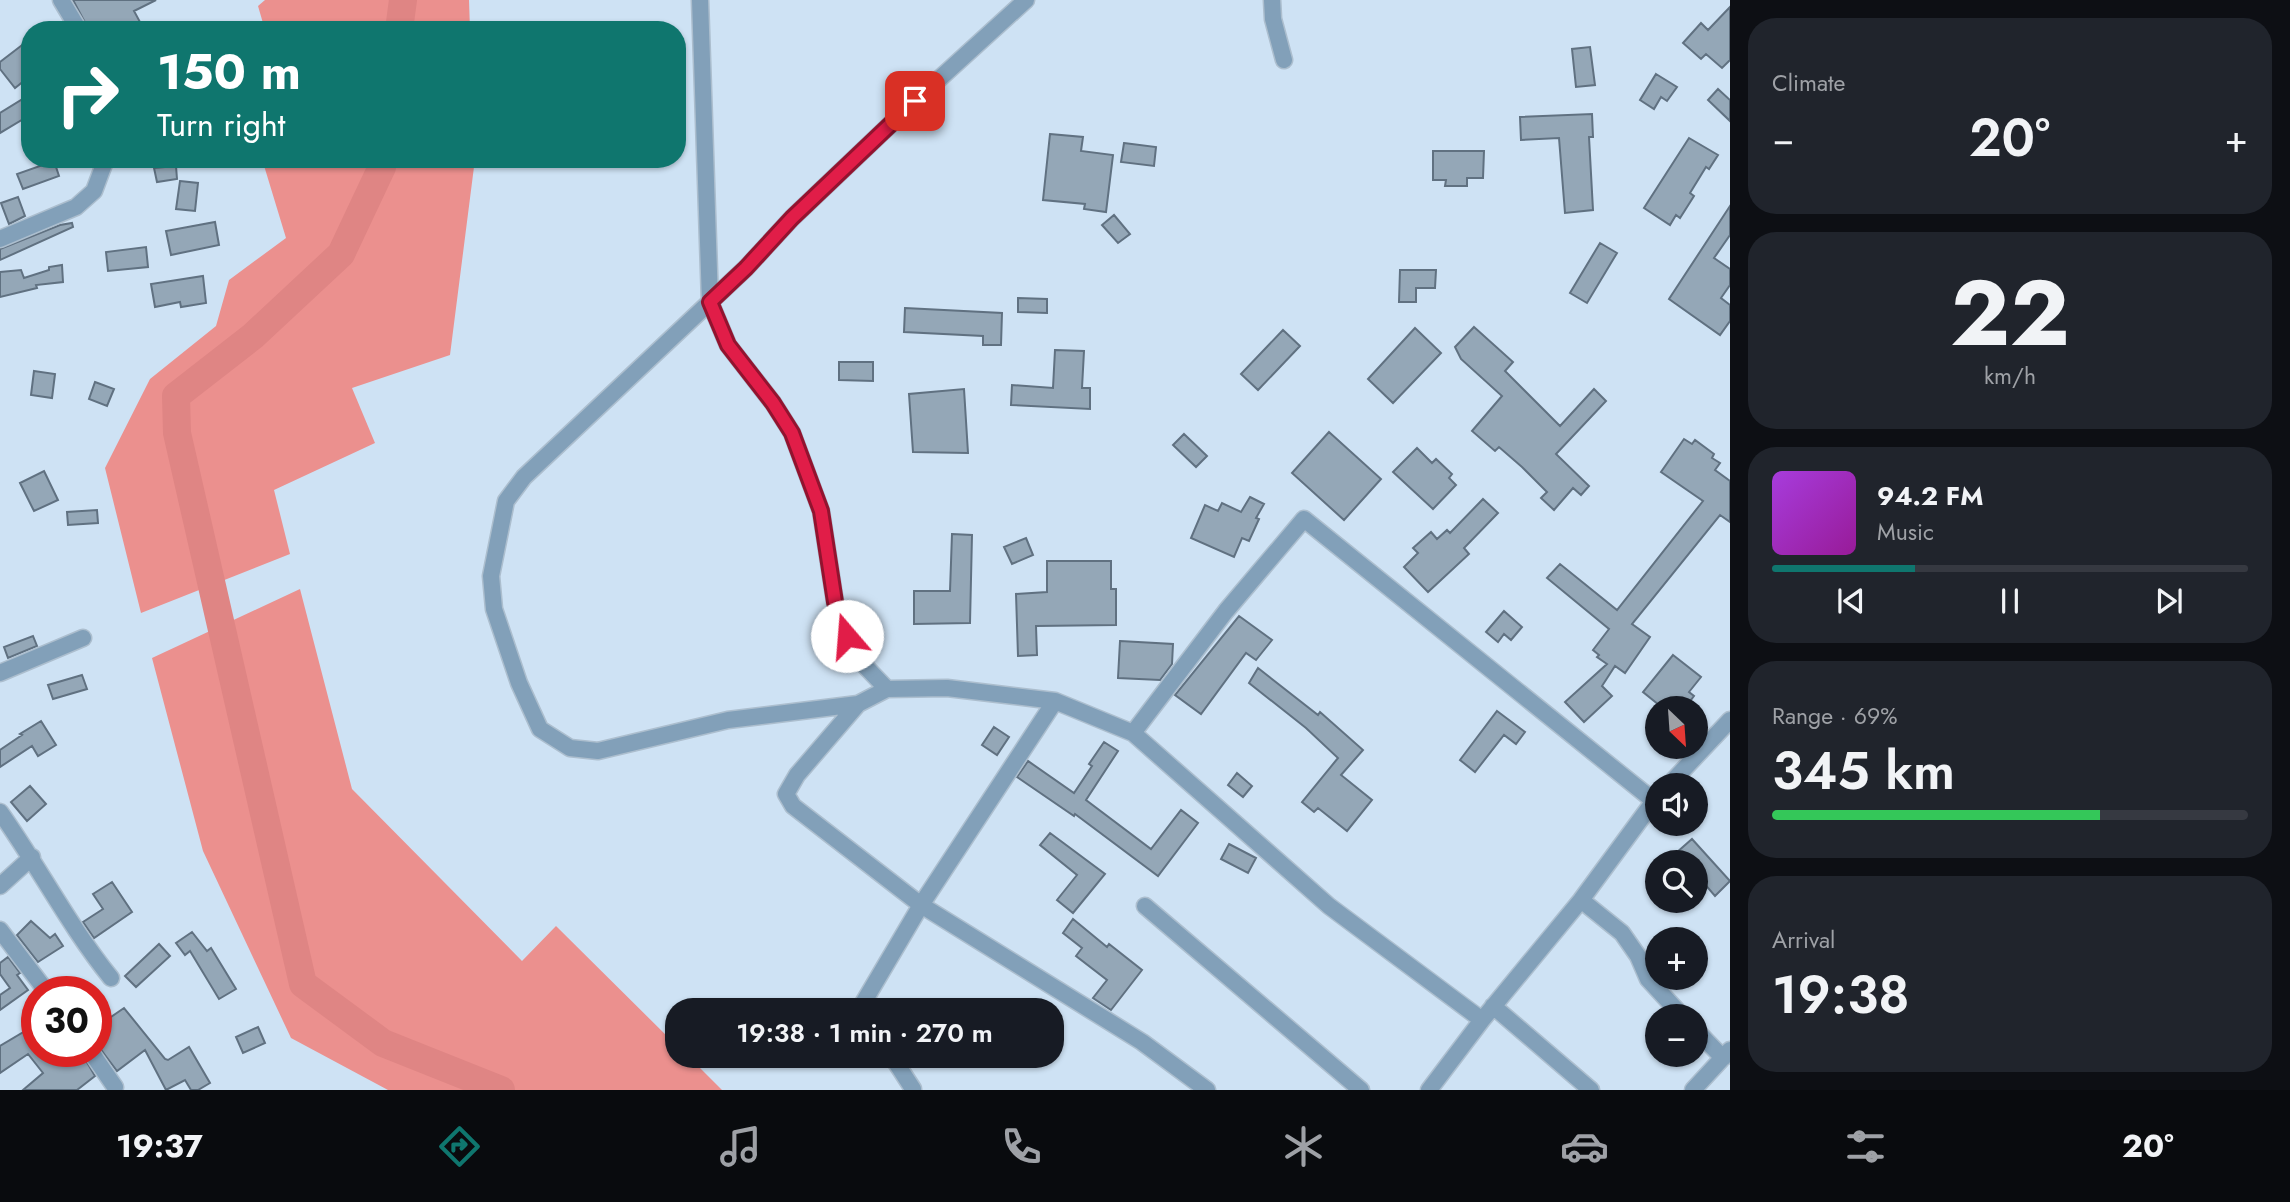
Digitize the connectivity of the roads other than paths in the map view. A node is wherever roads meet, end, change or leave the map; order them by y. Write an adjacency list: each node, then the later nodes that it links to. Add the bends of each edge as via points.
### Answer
1 (61, 0): 5 (street)
2 (700, 0): 9 (street)
3 (1026, 0): 9 (street, via 792,218)
4 (1272, 0): 6 (street)
5 (74, 21)
6 (1284, 60)
7 (103, 168): 8 (street, via 94,191 76,207)
8 (0, 239)
9 (710, 302): 12 (street, via 728,345 792,433 821,511 835,602 847,636 864,665); 14 (street, via 524,477 506,501 491,576 504,645 540,729 569,748 598,751 728,720)
10 (83, 638): 11 (street)
11 (0, 673)
12 (887, 689): 13 (street, via 947,688); 14 (street)
13 (1055, 701): 16 (street); 24 (street)
14 (858, 704): 24 (street, via 786,794 793,806)
15 (1730, 720): 17 (street)
16 (1133, 733): 18 (street, via 1226,611 1304,519); 32 (street, via 1329,906)
17 (1680, 773)
18 (1645, 790)
19 (0, 813): 21 (street)
20 (1645, 814): 23 (street)
21 (32, 857): 22 (street); 28 (street)
22 (0, 886)
23 (1581, 900): 30 (street, via 1622,933 1648,979); 31 (street)
24 (921, 905): 29 (street); 39 (street, via 1142,1042)
25 (1145, 905): 40 (street)
26 (0, 930): 27 (street)
27 (35, 976)
28 (109, 976)
29 (866, 998)
30 (1671, 1004)
31 (1493, 1006): 32 (street); 42 (street)
32 (1482, 1020): 41 (street)
33 (1708, 1040): 34 (street)
34 (1726, 1054): 43 (street)
35 (101, 1067): 37 (street)
36 (899, 1068): 38 (street)
37 (115, 1087)
38 (913, 1089)
39 (1207, 1090)
40 (1361, 1090)
41 (1429, 1090)
42 (1591, 1090)
43 (1693, 1090)

